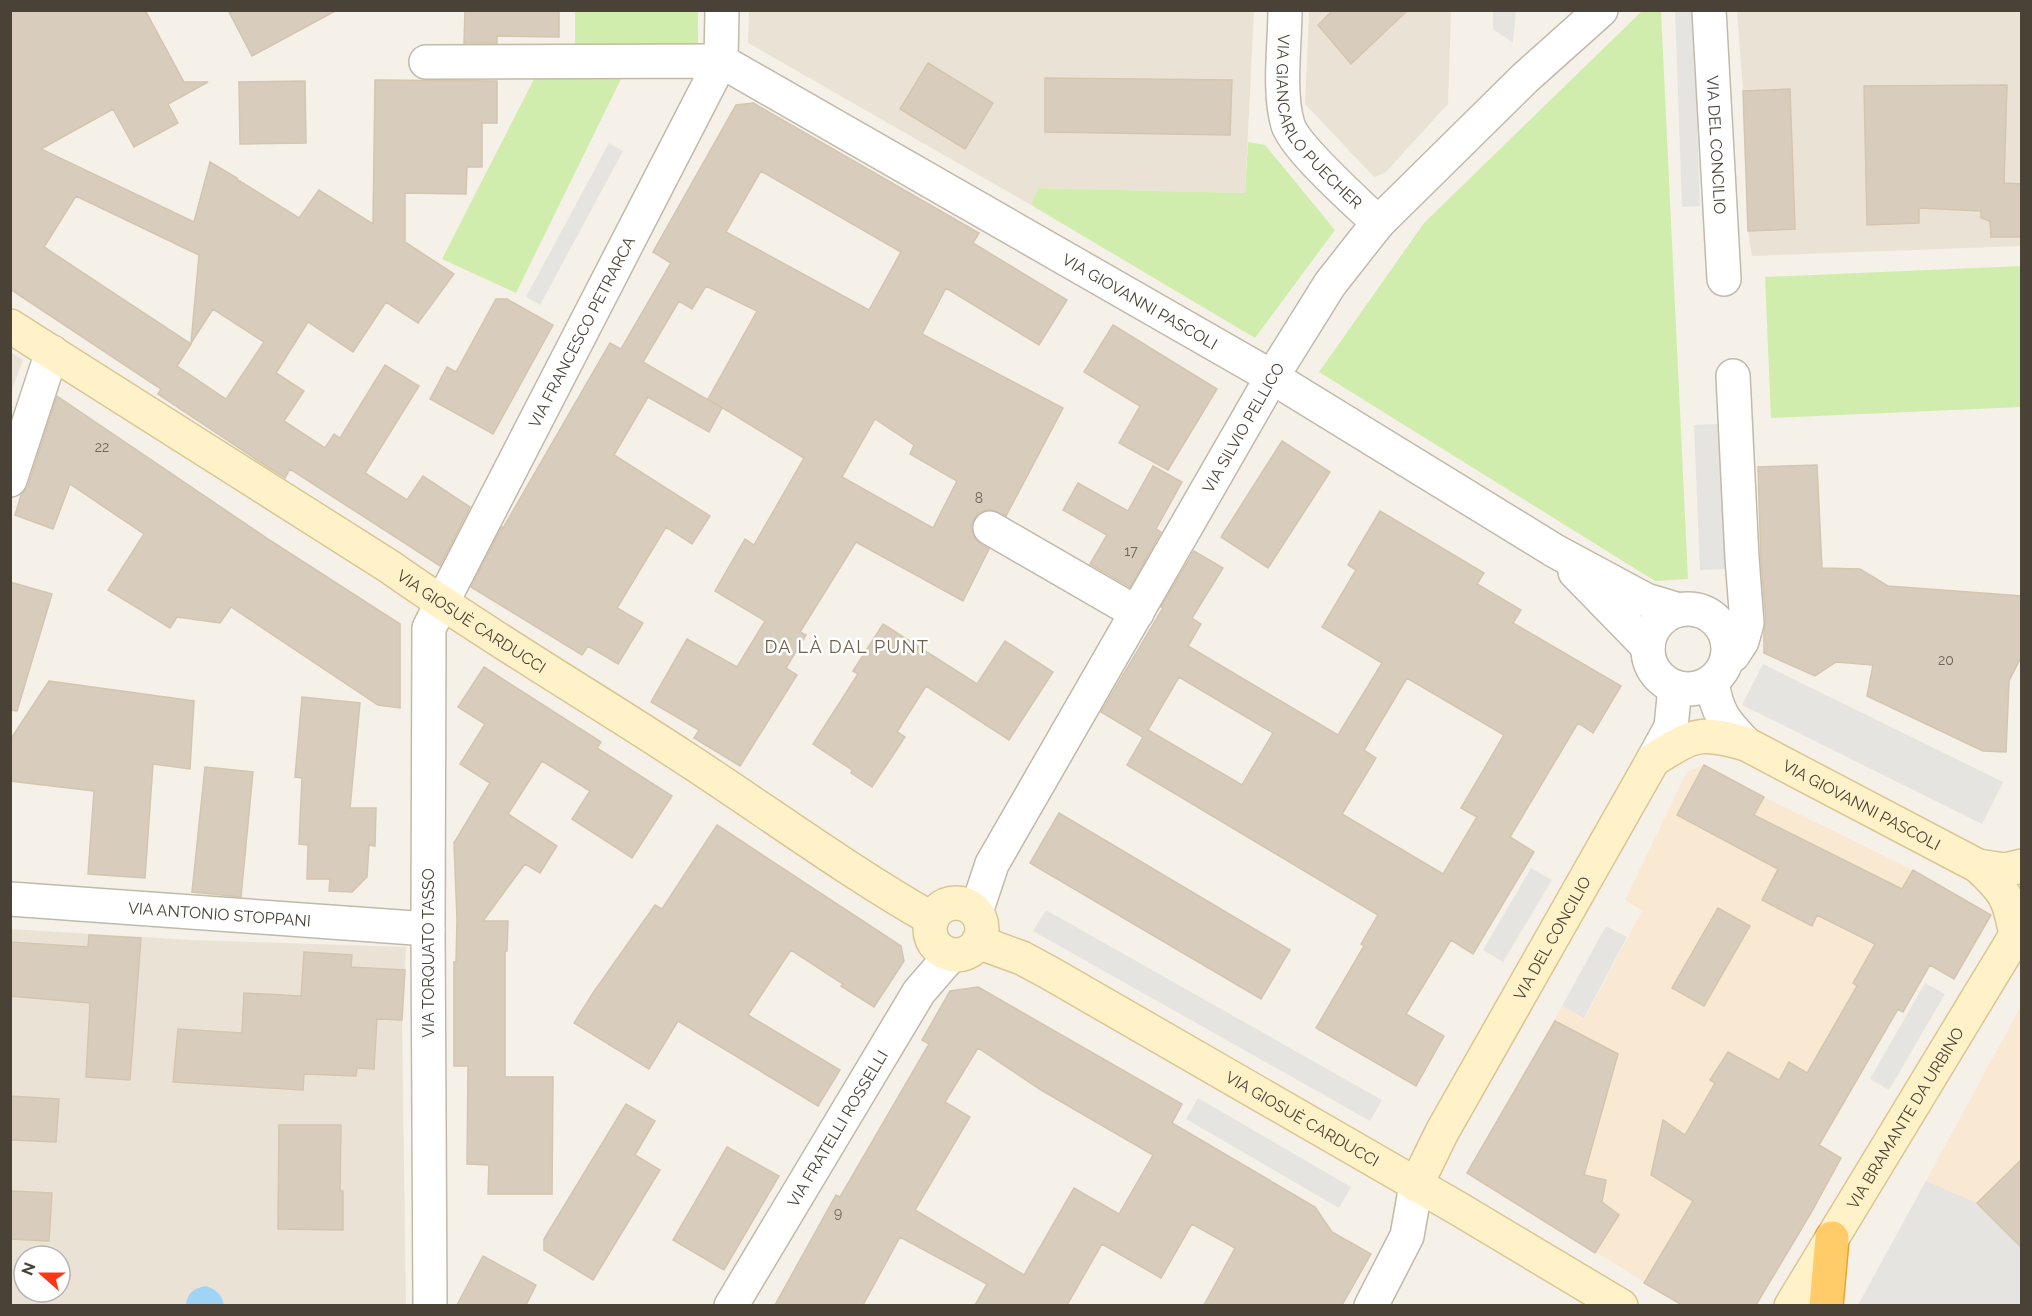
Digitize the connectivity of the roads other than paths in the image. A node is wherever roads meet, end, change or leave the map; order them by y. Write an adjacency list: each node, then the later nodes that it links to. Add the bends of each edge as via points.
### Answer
1 (722, 10): 5 (street, VIA FRANCESCO PETRARCA)
2 (1285, 10): 7 (street, VIA GIANCARLO PUECHER, via 1284,99 1289,127 1305,150)
3 (1601, 10): 7 (street, VIA SILVIO PELLICO, via 1525,78)
4 (1709, 10): 8 (street, VIA DEL CONCILIO)
5 (721, 61): 6 (street); 12 (street, VIA GIOVANNI PASCOLI); 17 (street, VIA FRANCESCO PETRARCA)
6 (426, 62)
7 (1378, 223): 12 (street, VIA SILVIO PELLICO, via 1330,284)
8 (1724, 279)
9 (10, 326): 10 (street, VIA GIOSUÈ CARDUCCI)
10 (52, 352): 13 (street); 17 (street, VIA GIOSUÈ CARDUCCI)
11 (1733, 376): 16 (street)
12 (1272, 377): 15 (street, VIA GIOVANNI PASCOLI); 18 (street, VIA SILVIO PELLICO)
13 (10, 480)
14 (990, 528): 18 (street)
15 (1555, 551): 19 (street, VIA GIOVANNI PASCOLI, via 1646,600); 20 (street, VIA GIOVANNI PASCOLI)
16 (1742, 558): 19 (street, via 1726,589); 21 (street, via 1747,623 1742,641)
17 (442, 604): 28 (street, VIA GIOSUÈ CARDUCCI); 29 (street, VIA TORQUATO TASSO, via 429,628)
18 (1137, 613): 31 (street, VIA SILVIO PELLICO, via 992,864)
19 (1694, 613): 20 (street, via 1666,616 1656,625); 21 (street, via 1724,632 1728,645)
20 (1648, 647): 22 (street, via 1654,670)
21 (1719, 670): 22 (street, via 1702,687); 23 (street, VIA GIOVANNI PASCOLI, via 1715,701 1724,722)
22 (1675, 687): 24 (street, VIA DEL CONCILIO, via 1671,727)
23 (1746, 744): 24 (street, VIA GIOVANNI PASCOLI, via 1701,735); 25 (street, VIA GIOVANNI PASCOLI)
24 (1653, 760): 32 (street, VIA DEL CONCILIO, via 1442,1132)
25 (1978, 866): 26 (street, VIA GIOVANNI PASCOLI, via 2005,870); 30 (street, VIA GIOVANNI PASCOLI, via 2008,900)
26 (2022, 866)
27 (10, 899): 29 (street, VIA ANTONIO STOPPANI)
28 (932, 919): 31 (street, via 931,936 941,951); 31 (street, via 946,904 967,905)
29 (428, 929): 34 (street, VIA TORQUATO TASSO)
30 (2019, 932): 33 (street, VIA BRAMANTE DA URBINO)
31 (968, 936): 32 (street, VIA GIOSUÈ CARDUCCI, via 1048,972); 35 (street, VIA FRATELLI ROSSELLI, via 919,992)
32 (1416, 1185): 36 (street, via 1407,1236); 37 (street, VIA GIOSUÈ CARDUCCI)
33 (1832, 1238): 38 (street, VIA BRAMANTE DA URBINO); 39 (highway)
34 (430, 1305)
35 (731, 1305)
36 (1371, 1305)
37 (1621, 1305)
38 (1791, 1305)
39 (1826, 1305)

